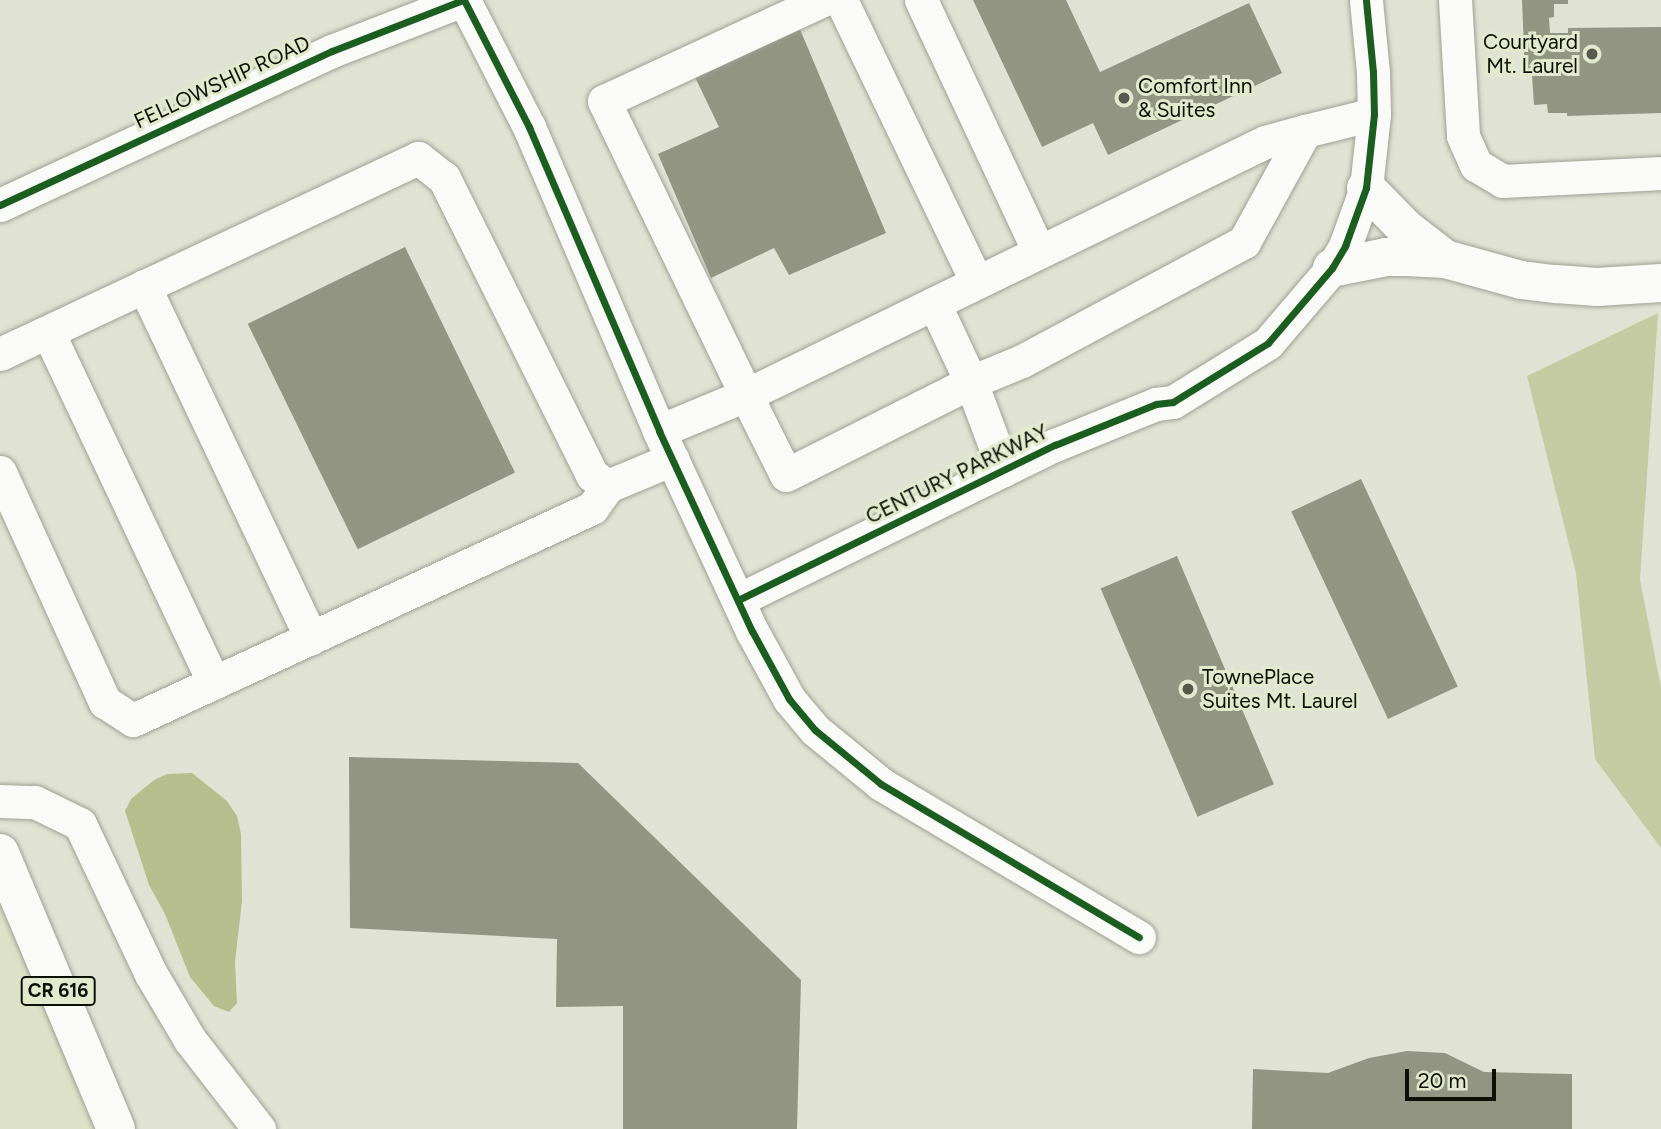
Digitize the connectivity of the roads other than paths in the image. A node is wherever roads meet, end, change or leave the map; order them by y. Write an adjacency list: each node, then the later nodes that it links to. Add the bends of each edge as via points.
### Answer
1 (463, 0): 11 (street, FELLOWSHIP ROAD, via 332,51); 23 (street, via 528,127)
2 (823, 0): 22 (street, via 604,101)
3 (841, 0): 15 (street)
4 (921, 0): 12 (street)
5 (1366, 0): 7 (street, CENTURY PARKWAY)
6 (1455, 0): 9 (street, via 1463,136 1476,165 1503,181)
7 (1374, 114): 8 (street); 10 (street, CENTURY PARKWAY)
8 (1305, 131): 12 (street, via 1265,142); 21 (street, via 1244,242 1022,361)
9 (1661, 173)
10 (1366, 188): 13 (main road, via 1405,228); 14 (street, CENTURY PARKWAY)
11 (0, 205)
12 (1039, 252): 15 (street)
13 (1446, 260): 14 (main road, via 1386,257); 16 (main road, via 1533,282 1597,287)
14 (1332, 268): 24 (street, CENTURY PARKWAY, via 1268,344 1233,366 1173,402 1156,404)
15 (977, 282): 18 (street)
16 (1661, 283)
17 (144, 286): 19 (street); 26 (street, via 418,158 444,178 592,475); 28 (street)
18 (934, 303): 21 (street); 22 (street)
19 (48, 331): 20 (street); 29 (street)
20 (0, 354)
21 (971, 383): 22 (street, via 786,475); 24 (street)
22 (746, 395): 23 (street)
23 (666, 445): 26 (street); 27 (street)
24 (1004, 470): 27 (street, CENTURY PARKWAY)
25 (0, 472): 29 (street, via 105,702 133,720)
26 (608, 486): 28 (street, via 592,508)
27 (738, 600): 32 (street, via 789,699 846,759 919,809)
28 (312, 638): 29 (street)
29 (214, 683)
30 (0, 801): 34 (street, via 35,802 80,824 150,974 190,1040)
31 (0, 853): 33 (main road, CR 616)
32 (1139, 937)
33 (116, 1129)
34 (259, 1129)

